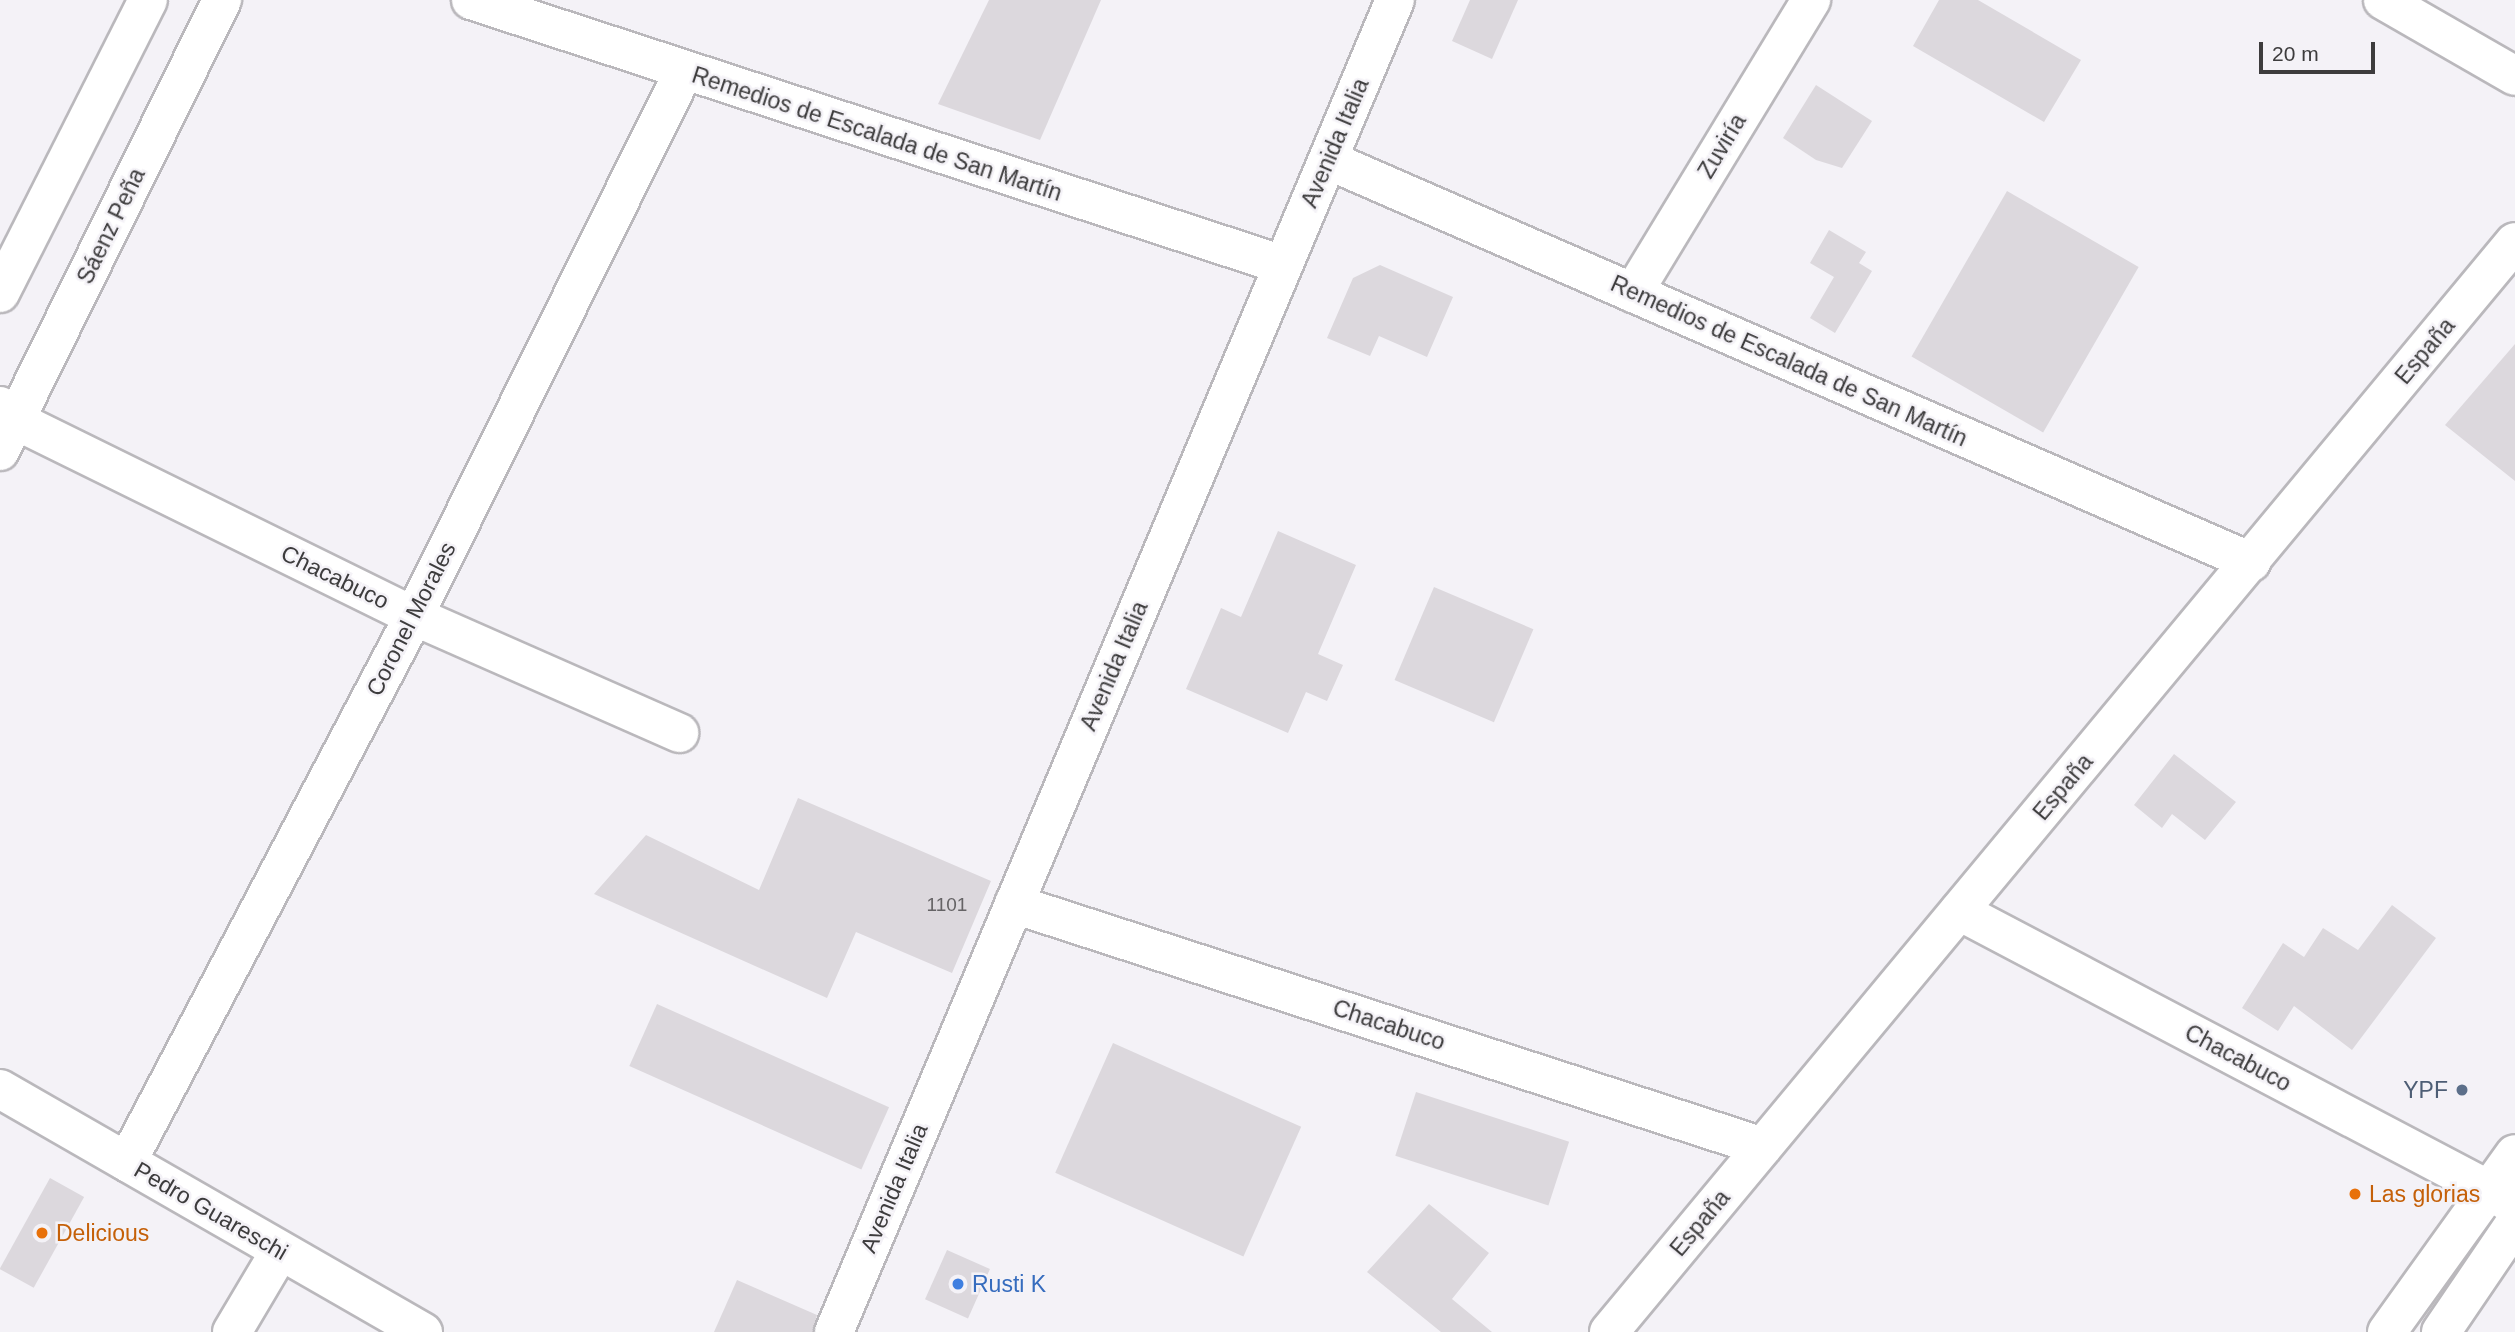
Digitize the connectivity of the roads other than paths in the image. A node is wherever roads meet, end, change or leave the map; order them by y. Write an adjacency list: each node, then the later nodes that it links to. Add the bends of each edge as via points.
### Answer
1 (148, 0): 12 (street)
2 (222, 0): 14 (street, Sáenz Peña)
3 (471, 0): 7 (street, Remedios de Escalada de San Martín)
4 (1395, 0): 9 (street, Avenida Italia)
5 (1811, 0): 13 (street, Zuviría)
6 (2383, 0): 8 (street)
7 (684, 71): 11 (street, Remedios de Escalada de San Martín); 16 (street, Coronel Morales)
8 (2515, 76)
9 (1328, 160): 11 (street, Avenida Italia); 13 (street, Remedios de Escalada de San Martín)
10 (2515, 242): 15 (street, España)
11 (1283, 265): 18 (street, Avenida Italia)
12 (0, 293)
13 (1633, 293): 15 (street, Remedios de Escalada de San Martín)
14 (5, 426): 16 (street, Chacabuco)
15 (2251, 562): 19 (street, España)
16 (414, 616): 17 (street, Chacabuco); 23 (street, Coronel Morales)
17 (679, 733)
18 (1014, 904): 21 (street, Chacabuco); 29 (street, Avenida Italia)
19 (1959, 911): 21 (street, España); 24 (street, Chacabuco)
20 (0, 1089): 23 (street, Pedro Guareschi)
21 (1763, 1147): 30 (street, España)
22 (2515, 1154): 24 (street)
23 (127, 1162): 26 (street, Pedro Guareschi)
24 (2502, 1198): 31 (street)
25 (2515, 1223): 32 (street)
26 (280, 1251): 27 (street); 28 (street, Pedro Guareschi)
27 (232, 1332)
28 (423, 1332)
29 (834, 1332)
30 (1609, 1332)
31 (2387, 1332)
32 (2441, 1332)

